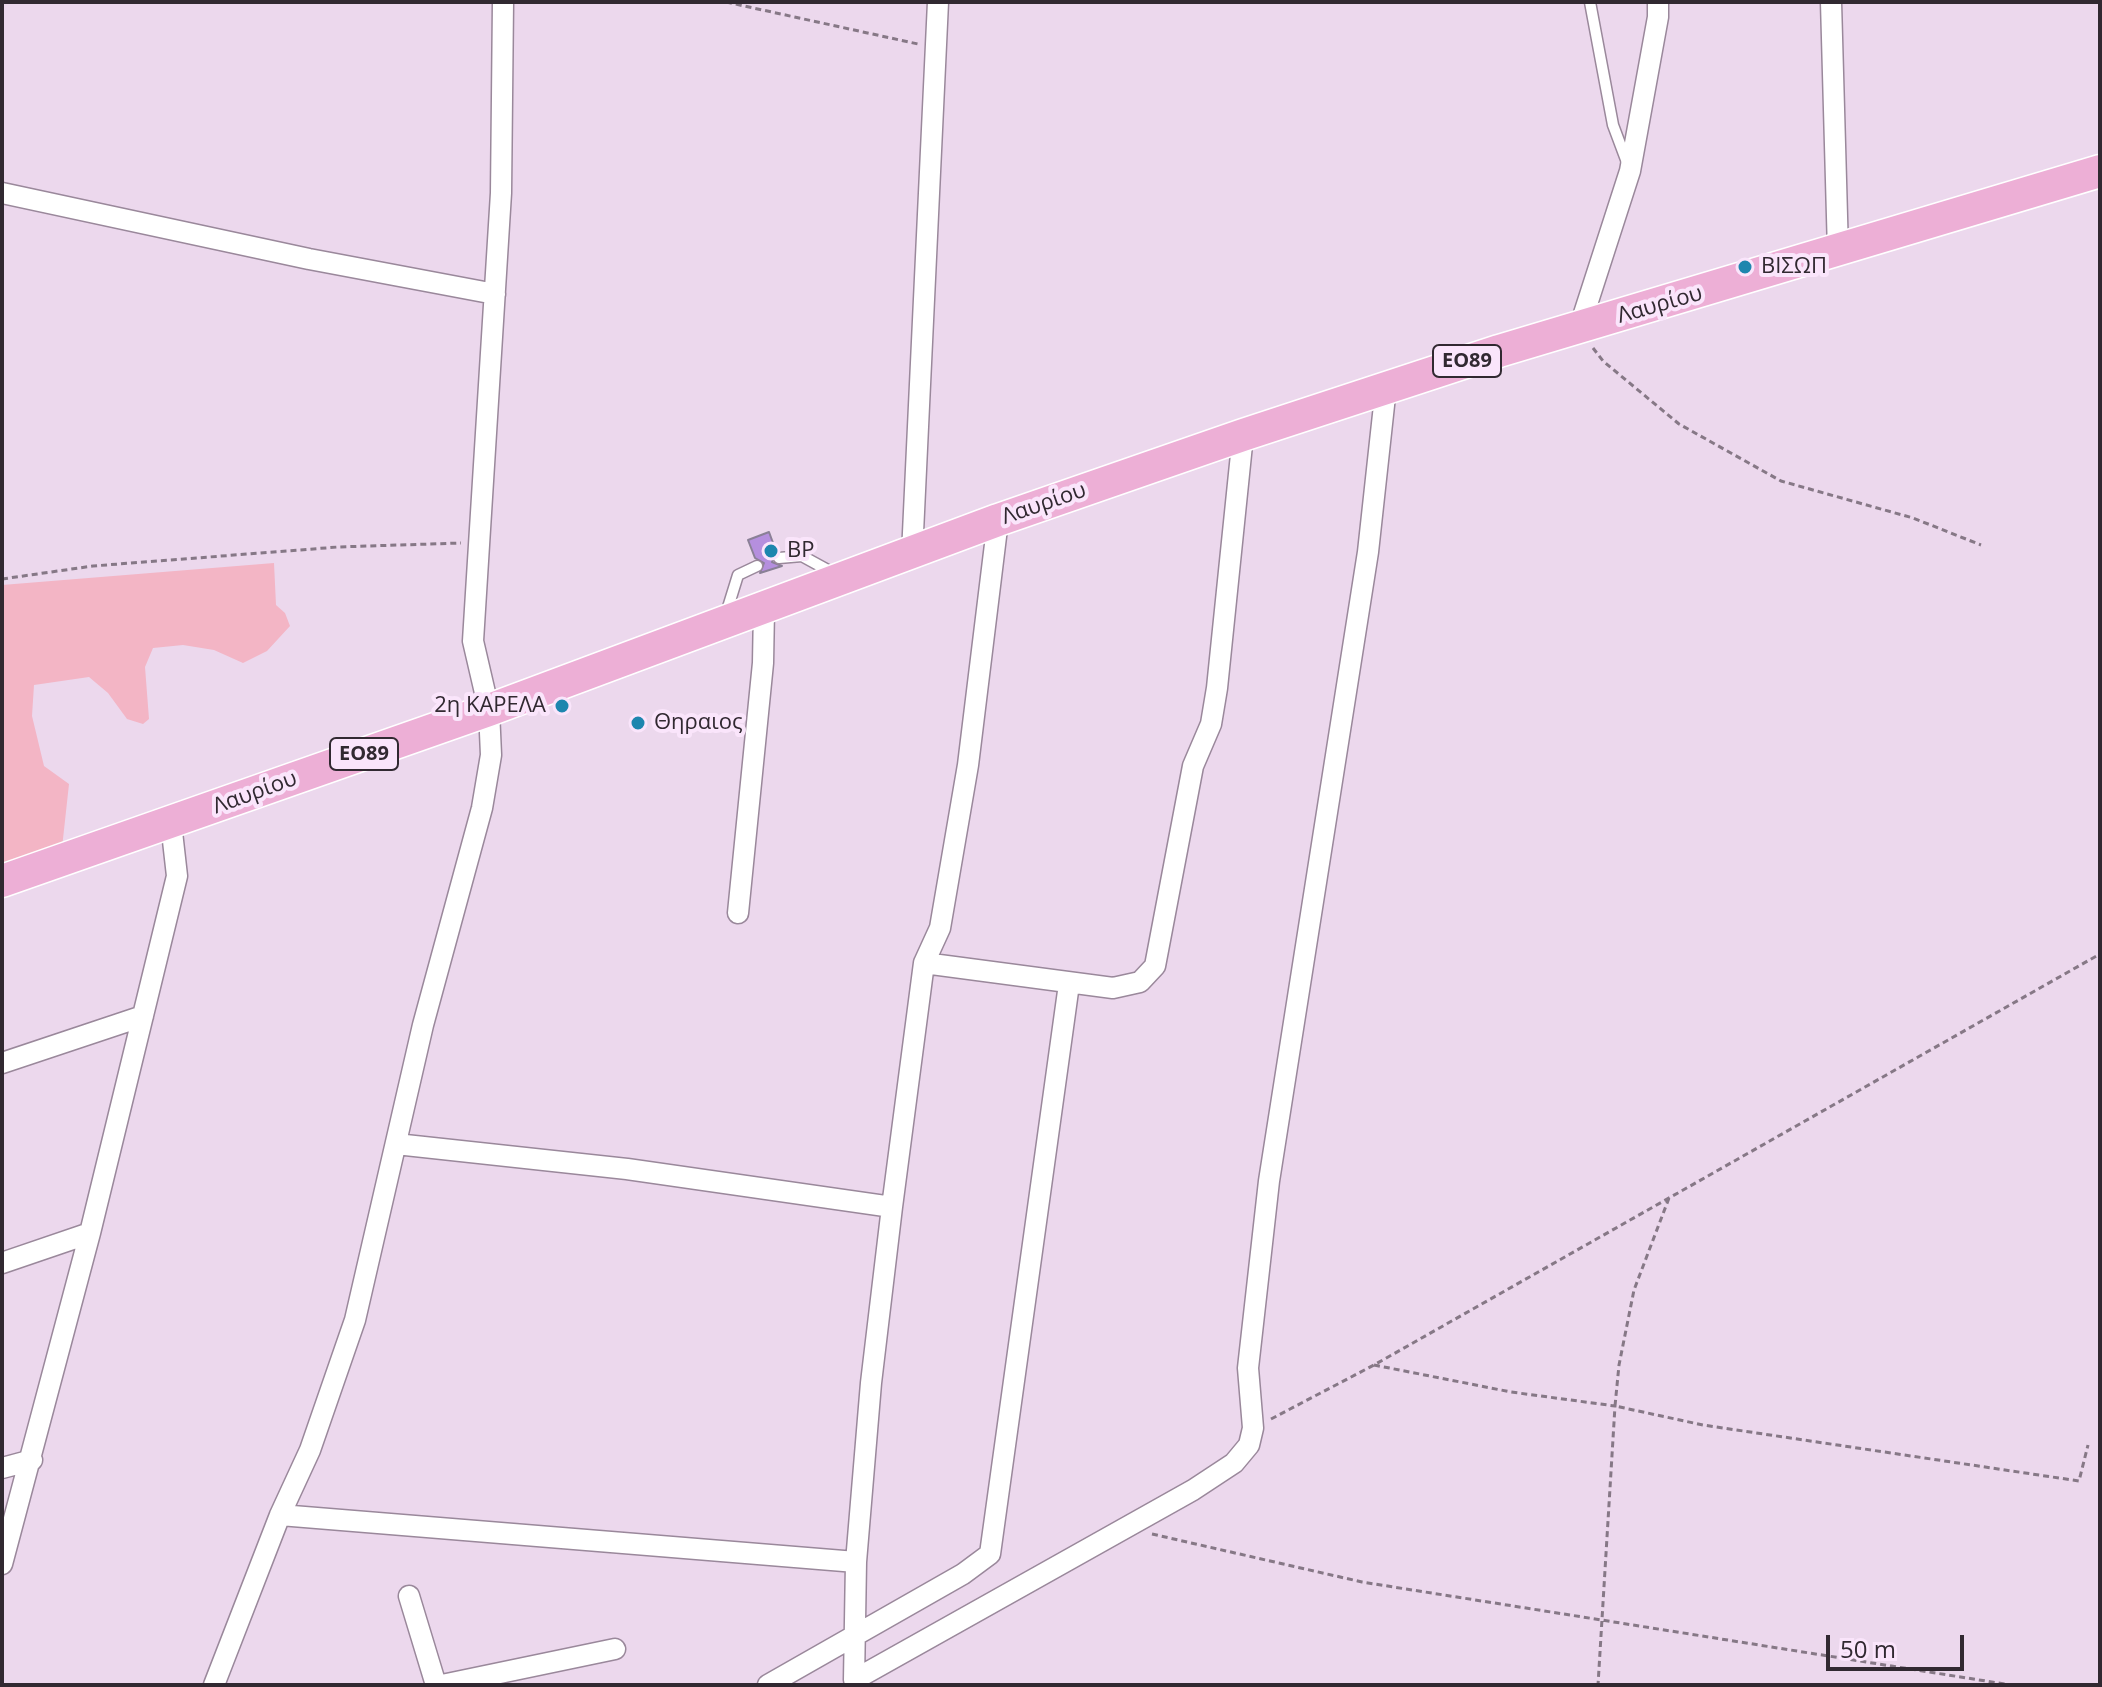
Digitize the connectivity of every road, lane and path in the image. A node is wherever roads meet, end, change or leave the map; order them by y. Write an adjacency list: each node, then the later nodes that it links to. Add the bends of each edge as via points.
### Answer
1 (503, 2): 12 (street)
2 (726, 2): 7 (path)
3 (938, 2): 7 (street)
4 (1590, 2): 8 (lane, via 1613,125)
5 (1658, 2): 8 (street)
6 (1831, 2): 11 (street)
7 (936, 48): 19 (street)
8 (1630, 171): 13 (street)
9 (2100, 171): 11 (main road, Λαυρίου / ΕΟ89)
10 (2, 193): 12 (street)
11 (1838, 252): 13 (main road, Λαυρίου / ΕΟ89)
12 (495, 294): 17 (street)
13 (1579, 329): 14 (main road, Λαυρίου / ΕΟ89); 18 (path, via 1603,361 1679,424 1781,481 1913,518)
14 (1386, 387): 15 (main road, Λαυρίου / ΕΟ89); 42 (street, via 1368,552 1269,1181 1248,1368)
15 (1243, 435): 16 (main road, Λαυρίου / ΕΟ89); 32 (street, via 1217,688 1211,724 1193,766 1155,966 1140,982 1113,988)
16 (998, 520): 19 (main road, Λαυρίου / ΕΟ89); 31 (street, via 968,765 940,928)
17 (477, 542): 22 (path, via 93,566); 26 (street, via 473,641)
18 (1981, 545)
19 (912, 554): 23 (main road, Λαυρίου / ΕΟ89)
20 (779, 558): 23 (lane, via 813,559)
21 (757, 566): 25 (lane, via 738,575 732,585)
22 (2, 579)
23 (843, 580): 24 (main road, Λαυρίου / ΕΟ89)
24 (764, 609): 25 (main road, Λαυρίου / ΕΟ89); 29 (street)
25 (724, 624): 26 (main road, Λαυρίου / ΕΟ89)
26 (489, 710): 27 (main road, Λαυρίου / ΕΟ89); 35 (street, via 491,755 482,808)
27 (171, 823): 28 (main road, Λαυρίου / ΕΟ89); 33 (street, via 177,876)
28 (2, 881)
29 (738, 913)
30 (2100, 954): 36 (path)
31 (924, 963): 32 (street); 37 (street)
32 (1069, 984): 52 (street, via 990,1554)
33 (143, 1016): 34 (street); 38 (street)
34 (2, 1063)
35 (396, 1144): 37 (street, via 627,1169); 46 (street, via 355,1320 310,1450)
36 (1669, 1197): 40 (path); 41 (path, via 1634,1290)
37 (892, 1207): 48 (street)
38 (90, 1233): 39 (street); 44 (street)
39 (2, 1263)
40 (1374, 1365): 41 (path); 42 (path)
41 (1615, 1406): 43 (path, via 1703,1425 2079,1481); 51 (path)
42 (1253, 1428): 47 (street, via 1249,1445 1234,1463)
43 (2088, 1445)
44 (32, 1460): 45 (street); 49 (street)
45 (2, 1468)
46 (280, 1515): 48 (street); 55 (street)
47 (1127, 1527): 51 (path, via 1362,1582); 54 (street)
48 (856, 1562): 52 (street)
49 (2, 1564)
50 (409, 1596): 56 (street)
51 (1603, 1619): 59 (path); 60 (path)
52 (857, 1633): 54 (street); 58 (street)
53 (615, 1649): 57 (street)
54 (854, 1683)
55 (214, 1685)
56 (436, 1685)
57 (442, 1685)
58 (768, 1685)
59 (1598, 1685)
60 (2011, 1685)

